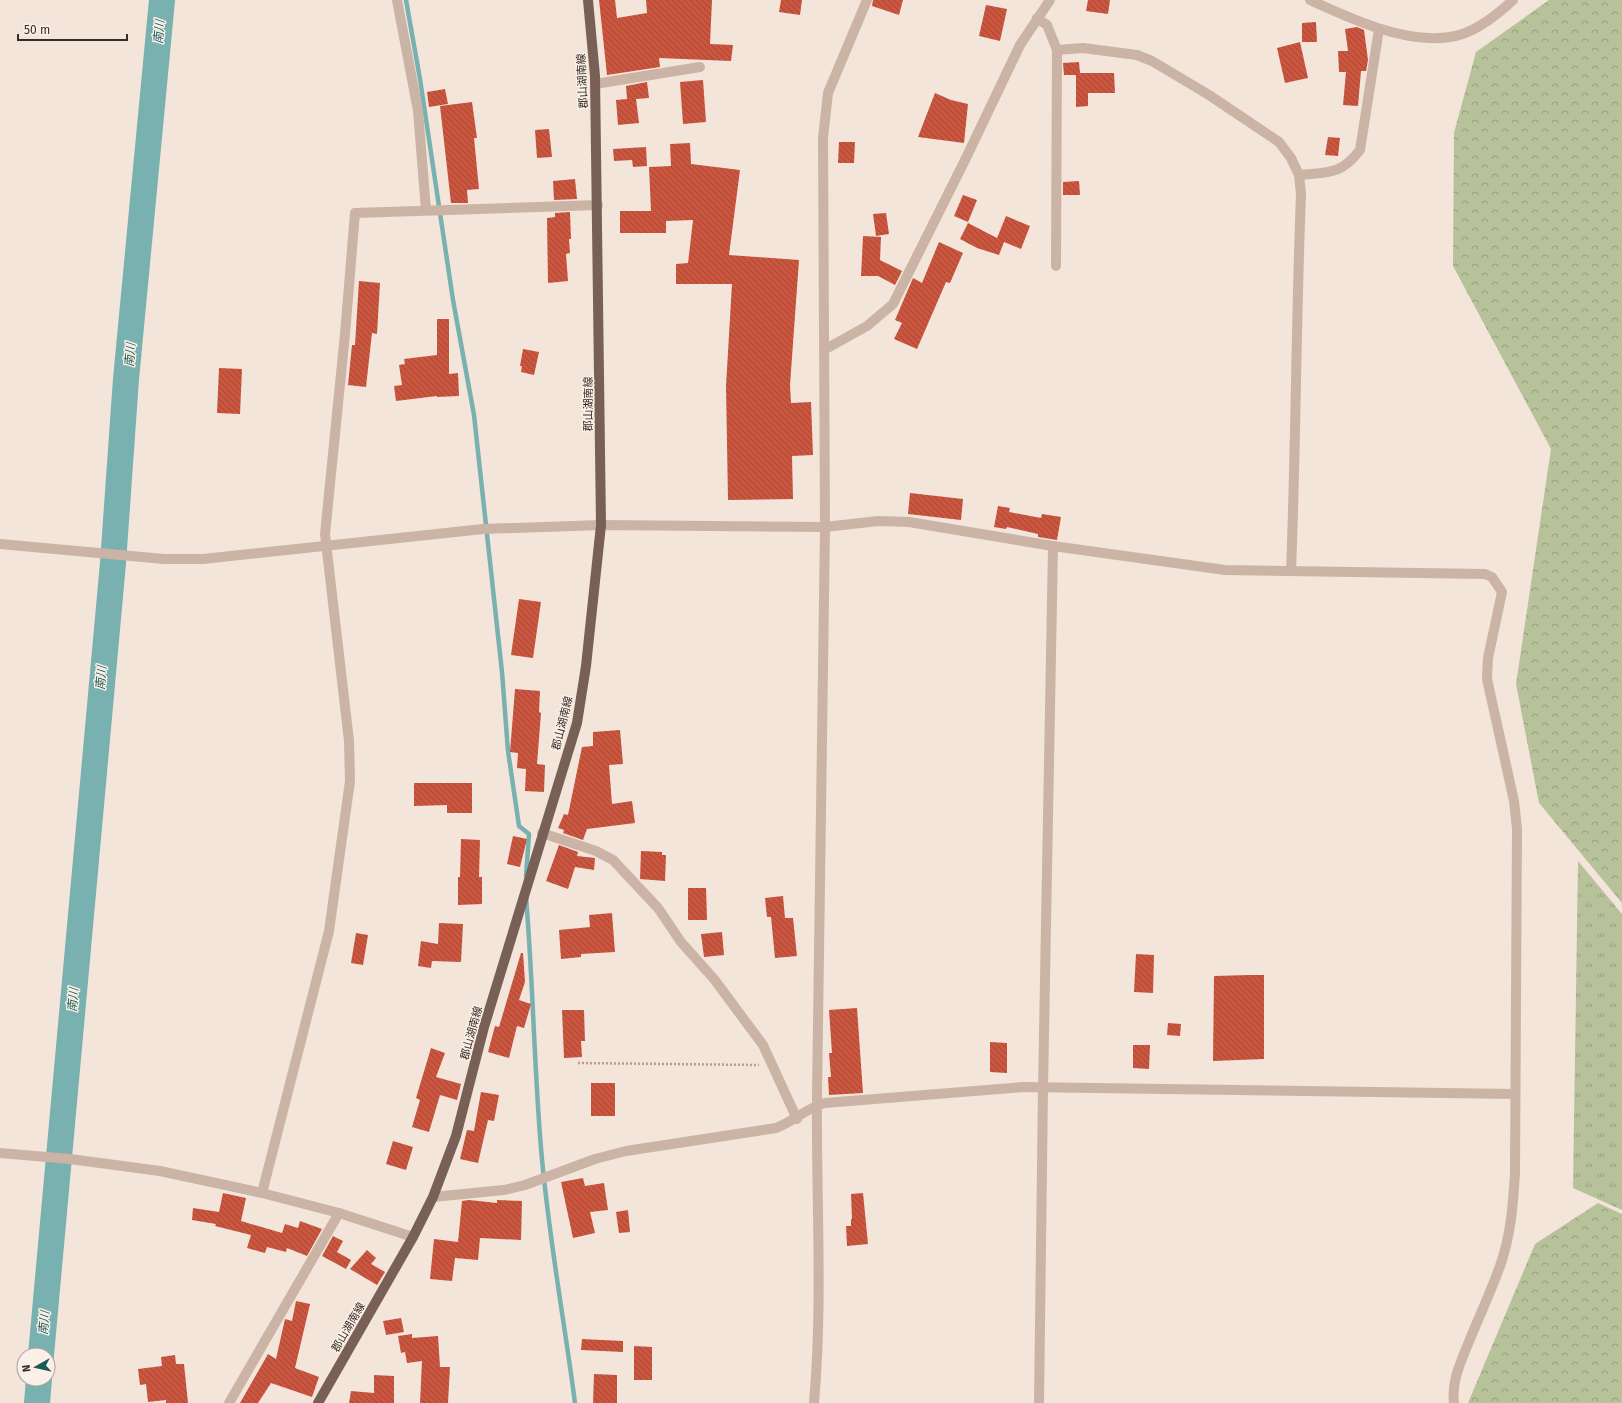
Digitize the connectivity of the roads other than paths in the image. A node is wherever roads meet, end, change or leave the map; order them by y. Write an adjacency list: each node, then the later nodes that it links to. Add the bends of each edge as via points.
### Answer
1 (397, 0): 14 (street, via 418,111)
2 (588, 0): 11 (main road, 郡山湖南線)
3 (867, 0): 16 (street, via 834,84 828,93 826,104 823,138)
4 (1050, 0): 7 (street)
5 (1310, 0): 8 (street)
6 (1512, 0): 8 (street, via 1500,12 1467,32 1451,37 1431,38)
7 (1037, 18): 9 (street, via 1047,25); 16 (street, via 1020,45 893,304 867,326)
8 (1379, 29): 12 (street, via 1360,150 1340,169)
9 (1057, 50): 12 (street, via 1082,48 1137,56 1152,61 1279,142 1292,158); 15 (street)
10 (700, 67): 11 (street)
11 (595, 84): 13 (main road, 郡山湖南線)
12 (1299, 175): 22 (street, via 1301,194 1296,462)
13 (598, 205): 14 (street); 17 (main road, 郡山湖南線)
14 (426, 210): 20 (street, via 355,213 325,534)
15 (1056, 266)
16 (824, 350): 18 (street)
17 (601, 525): 18 (street); 20 (street, via 483,529); 23 (main road, 郡山湖南線, via 586,666 577,723)
18 (825, 527): 21 (street, via 878,521 909,522); 26 (street, via 818,813)
19 (0, 544): 20 (street, via 164,559 202,559)
20 (326, 546): 29 (street, via 349,741 350,781 329,931)
21 (1053, 546): 22 (street, via 1225,570); 24 (street)
22 (1291, 571): 25 (street, via 1485,574 1492,577 1502,592 1488,658 1487,679 1514,801 1517,829)
23 (542, 833): 27 (street, via 602,854 622,868 658,908 681,942 714,979 763,1045); 30 (main road, 郡山湖南線, via 484,1027 456,1136)
24 (1043, 1088): 25 (street); 26 (street, via 825,1103); 36 (street)
25 (1514, 1094): 37 (street, via 1513,1212 1500,1266 1456,1374)
26 (817, 1106): 27 (street); 35 (street, via 819,1345)
27 (797, 1119): 30 (street, via 766,1131 626,1151 504,1190)
28 (0, 1153): 29 (street, via 160,1171)
29 (262, 1193): 31 (street)
30 (433, 1196): 32 (main road, 郡山湖南線)
31 (338, 1212): 32 (street); 33 (street)
32 (413, 1237): 34 (main road, 郡山湖南線)
33 (229, 1403)
34 (318, 1403)
35 (814, 1403)
36 (1039, 1403)
37 (1454, 1403)

